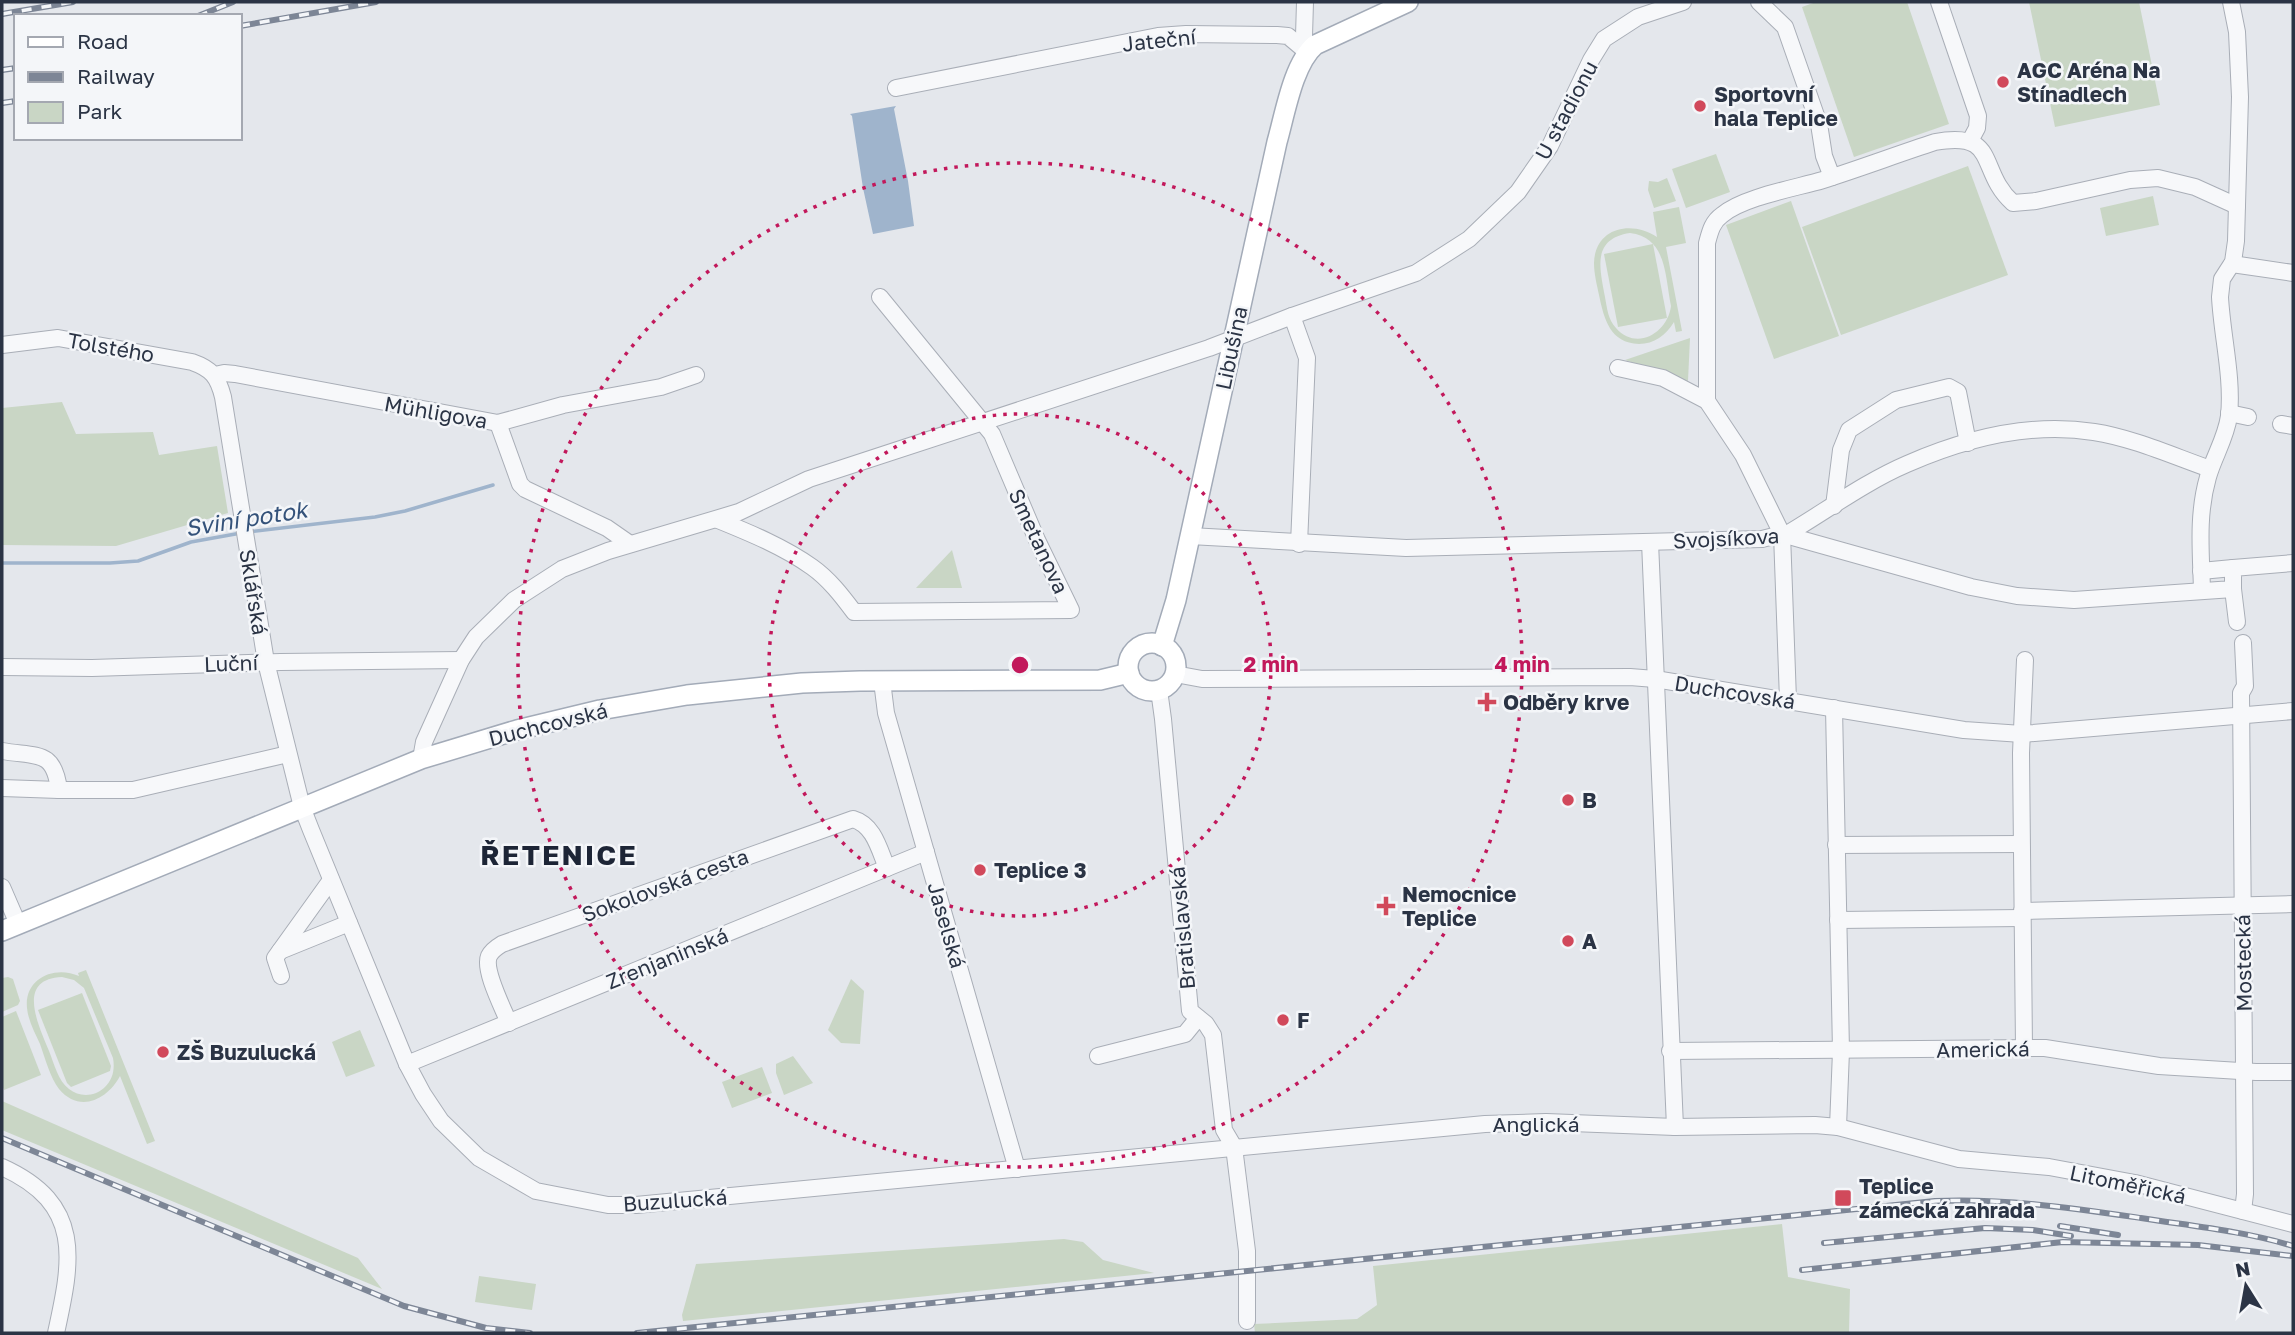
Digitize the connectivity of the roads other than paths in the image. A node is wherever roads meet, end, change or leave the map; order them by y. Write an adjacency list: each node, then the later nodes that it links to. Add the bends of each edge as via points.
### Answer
1 (1305, 2): 7 (street)
2 (1408, 2): 7 (main road)
3 (1683, 2): 15 (street, U stadionu, via 1638,17 1604,39 1550,146 1518,192 1469,239 1416,273)
4 (1759, 2): 10 (street, via 1785,27)
5 (1939, 2): 9 (street, via 1978,116)
6 (2231, 2): 11 (street, via 2240,97)
7 (1307, 52): 8 (street, Jateční, via 1288,36 1158,36); 16 (main road, Libušina, via 1281,129)
8 (896, 88)
9 (1970, 141): 10 (street, via 1936,142); 11 (street, via 1981,149 2003,193 2013,203 2158,178)
10 (1832, 177): 21 (street, via 1734,208 1714,222 1707,243)
11 (2237, 206): 13 (street, via 2235,255)
12 (2293, 272): 13 (street)
13 (2226, 275): 22 (street, via 2222,328)
14 (880, 297): 24 (street, Smetanova)
15 (1292, 316): 16 (street, U stadionu); 34 (street, via 1307,358)
16 (1233, 339): 24 (street, U stadionu); 31 (main road, Libušina)
17 (2, 345): 19 (street, Tolstého, via 41,338 75,340 192,362)
18 (1618, 368): 21 (street, via 1663,378)
19 (215, 375): 25 (street, Mühligova, via 235,374); 45 (street, Sklářská, via 223,397)
20 (696, 375): 25 (street, Mühligova)
21 (1707, 401): 30 (street, via 1744,455)
22 (2229, 413): 23 (street); 27 (street)
23 (2248, 417)
24 (982, 422): 29 (street, U stadionu, via 808,479); 29 (street, Smetanova, via 992,434 1071,610 854,612 813,568 758,536)
25 (498, 423): 33 (street, via 525,489 607,527)
26 (1968, 443): 27 (street, via 2024,430 2095,432); 28 (street, via 1906,464); 28 (street, via 1958,392 1949,387 1896,400 1849,430 1841,450)
27 (2210, 470): 37 (street, via 2200,524)
28 (1834, 506): 30 (street)
29 (718, 520): 33 (street, U stadionu)
30 (1784, 534): 32 (street, Svojsíkova, via 1762,539); 39 (street, Svojsíkova, via 2017,596 2074,600); 52 (street)
31 (1190, 536): 34 (street, Svojsíkova); 42 (main road, Libušina)
32 (1650, 542): 34 (street, Svojsíkova, via 1406,548); 49 (street)
33 (630, 544): 43 (street, U stadionu, via 562,569 514,600 476,637)
34 (1299, 544)
35 (2293, 563): 36 (street)
36 (2233, 568): 37 (street); 38 (street)
37 (2201, 571): 39 (street)
38 (2233, 589): 39 (street, Svojsíkova); 40 (street)
39 (2202, 590)
40 (2237, 622)
41 (2244, 643): 55 (street, Mostecká)
42 (1162, 646): 47 (main road, via 1152,643 1136,650 1128,663); 48 (main road, via 1174,659)
43 (461, 660): 45 (street, Luční); 59 (street, U stadionu, via 424,742)
44 (2025, 660): 56 (street)
45 (266, 662): 46 (street, Luční); 58 (street, Sklářská)
46 (2, 667)
47 (1129, 673): 50 (main road, Duchcovská, via 1100,680); 51 (main road, via 1144,690)
48 (1175, 674): 49 (street, Duchcovská, via 1202,679); 51 (main road)
49 (1656, 679): 52 (street, Duchcovská); 80 (street)
50 (881, 681): 59 (main road, Duchcovská, via 766,686 642,702 529,727); 65 (street, Jaselská)
51 (1159, 690): 77 (street, Bratislavská, via 1190,1012)
52 (1788, 700): 53 (street, Duchcovská)
53 (1834, 708): 56 (street, Duchcovská, via 1964,730); 64 (street)
54 (2293, 711): 55 (street, Duchcovská)
55 (2242, 716): 56 (street, Duchcovská); 70 (street, Mostecká)
56 (2022, 734): 63 (street)
57 (2, 751): 61 (street, via 45,758 57,771)
58 (288, 754): 61 (street, via 133,790); 62 (street, Sklářská)
59 (421, 759): 62 (main road, Duchcovská)
60 (2, 788): 61 (street)
61 (59, 790)
62 (302, 807): 67 (street, Buzulucká); 74 (main road, Duchcovská)
63 (2021, 844): 64 (street); 71 (street)
64 (1836, 845): 72 (street)
65 (926, 852): 66 (street, Zrenjaninská); 90 (street, Jaselská)
66 (887, 868): 78 (street, Zrenjaninská); 78 (street, Sokolovská cesta, via 870,829 853,818 502,944 488,958 487,968)
67 (331, 880): 73 (street, Buzulucká); 75 (street)
68 (2, 887): 74 (street)
69 (2293, 904): 70 (street)
70 (2242, 905): 71 (street); 84 (street, Mostecká)
71 (2022, 914): 72 (street); 79 (street)
72 (1838, 920): 81 (street)
73 (349, 923): 75 (street); 83 (street, Buzulucká)
74 (10, 928)
75 (280, 951): 76 (street, via 275,958)
76 (281, 976)
77 (1198, 1018): 82 (street, via 1185,1034); 88 (street, Bratislavská, via 1213,1035 1224,1130)
78 (509, 1023): 83 (street, Zrenjaninská)
79 (2024, 1048): 81 (street, Americká); 84 (street, Americká, via 2159,1066)
80 (1670, 1051): 81 (street, Americká); 86 (street)
81 (1841, 1051): 87 (street)
82 (1098, 1056)
83 (407, 1064): 90 (street, Buzulucká, via 441,1121 479,1158 536,1191 608,1205)
84 (2244, 1070): 85 (street, Americká); 91 (street, Mostecká)
85 (2293, 1072)
86 (1675, 1127): 87 (street, Anglická); 88 (street, Anglická, via 1485,1124)
87 (1838, 1127): 91 (street, Litoměřická, via 1959,1159 2049,1167)
88 (1234, 1147): 90 (street, Buzulucká); 93 (street, Bratislavská, via 1247,1251)
89 (2, 1167): 94 (street, via 33,1186 60,1215 68,1261)
90 (1017, 1169)
91 (2243, 1210): 92 (street, Litoměřická)
92 (2293, 1224)
93 (1247, 1321)
94 (56, 1333)

